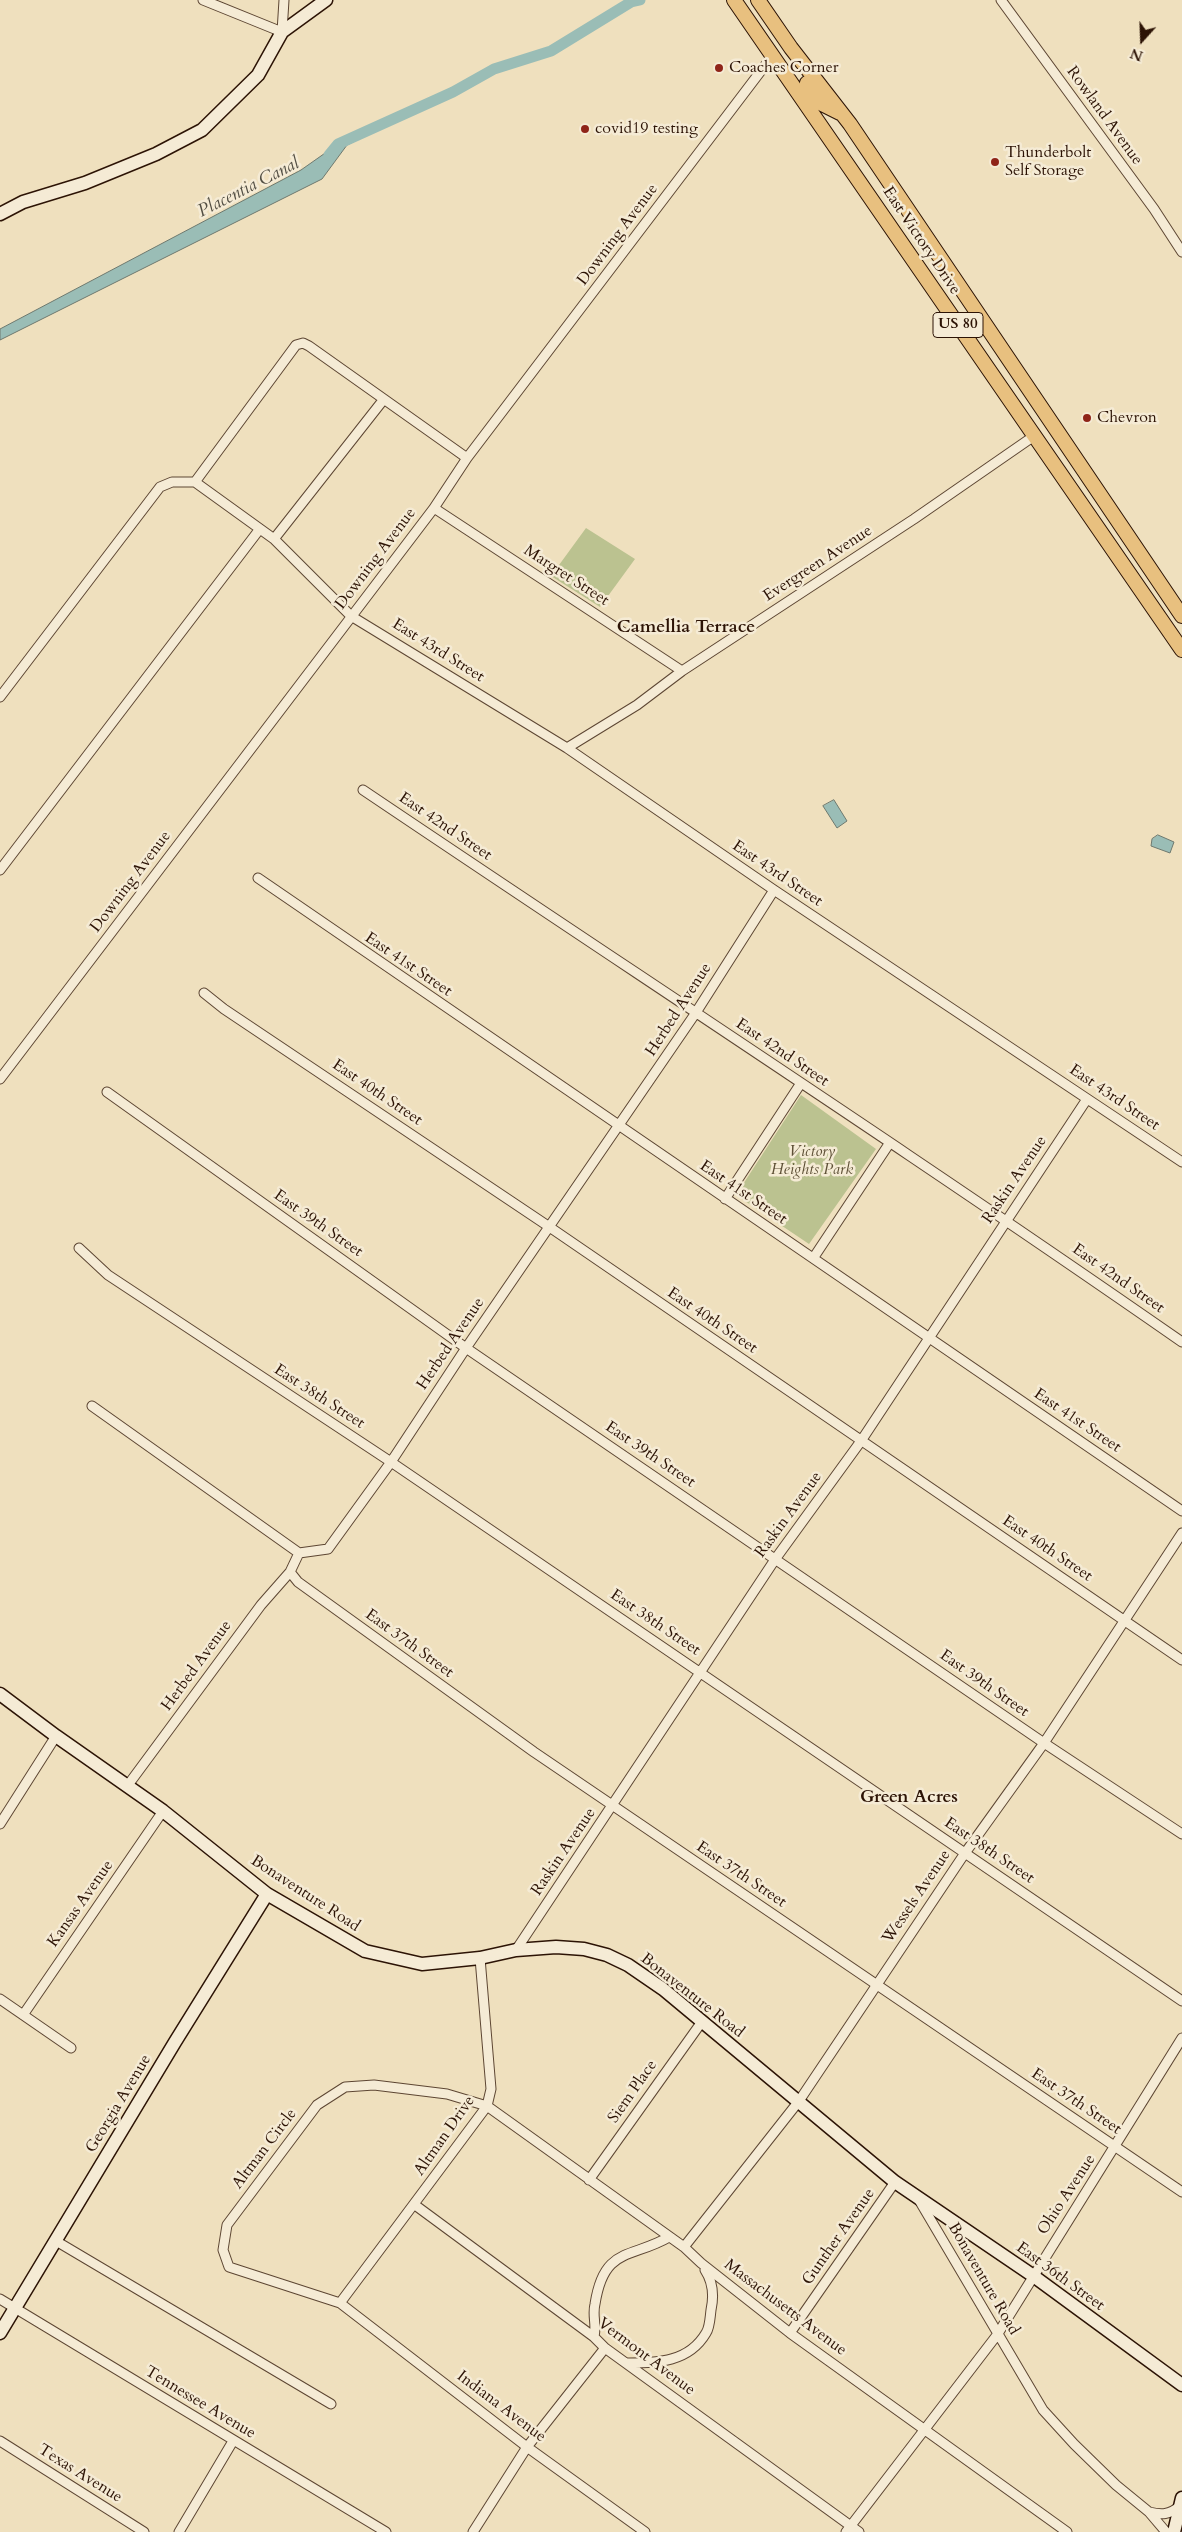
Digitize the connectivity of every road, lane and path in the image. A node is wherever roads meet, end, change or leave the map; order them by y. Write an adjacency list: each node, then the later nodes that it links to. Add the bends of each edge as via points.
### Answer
1 (204, 0): 7 (street)
2 (284, 0): 7 (street)
3 (326, 0): 7 (street)
4 (734, 0): 8 (main road, East Victory Drive / US 80)
5 (758, 0): 9 (main road, East Victory Drive / US 80)
6 (1001, 0): 11 (street, Rowland Avenue)
7 (282, 32): 10 (street, via 258,75 202,130 156,154 85,183 23,202)
8 (773, 55): 9 (main road, via 780,52 786,55 822,104); 13 (main road, East Victory Drive / US 80); 16 (street, Downing Avenue)
9 (843, 114): 12 (main road, East Victory Drive / US 80)
10 (0, 214)
11 (1182, 252)
12 (989, 330): 13 (main road); 21 (main road, East Victory Drive / US 80)
13 (969, 342): 15 (main road, East Victory Drive / US 80)
14 (384, 399): 16 (street); 17 (street, via 309,346 303,343 296,345); 20 (street)
15 (1034, 436): 23 (main road, East Victory Drive / US 80); 25 (street, Evergreen Avenue, via 914,519)
16 (467, 458): 18 (street, Downing Avenue)
17 (195, 482): 19 (street, East 43rd Street); 26 (street, via 172,482 160,487)
18 (434, 508): 22 (street, Downing Avenue); 25 (street, Margret Street)
19 (259, 530): 20 (street, East 43rd Street); 29 (street)
20 (274, 539): 22 (street, East 43rd Street)
21 (1180, 613): 23 (main road)
22 (351, 616): 27 (street, East 43rd Street); 34 (street, Downing Avenue)
23 (1162, 622): 24 (main road, East Victory Drive / US 80)
24 (1182, 650)
25 (682, 670): 27 (street, Evergreen Avenue, via 637,705)
26 (0, 698)
27 (567, 748): 31 (street, East 43rd Street)
28 (364, 790): 33 (street, East 42nd Street)
29 (0, 870)
30 (258, 878): 38 (street, East 41st Street)
31 (774, 890): 33 (street, Herbed Avenue); 37 (street, East 43rd Street)
32 (204, 993): 43 (street, East 40th Street)
33 (695, 1014): 35 (street, East 42nd Street); 38 (street, Herbed Avenue)
34 (0, 1079)
35 (801, 1083): 39 (street, East 42nd Street); 41 (street)
36 (107, 1092): 48 (street, East 39th Street)
37 (1087, 1099): 40 (street, East 43rd Street); 42 (street, Raskin Avenue)
38 (619, 1127): 41 (street, East 41st Street); 43 (street, Herbed Avenue)
39 (889, 1144): 42 (street, East 42nd Street); 45 (street)
40 (1182, 1162)
41 (725, 1199): 45 (street, East 41st Street)
42 (1006, 1220): 46 (street, Raskin Avenue); 47 (street, East 42nd Street)
43 (548, 1226): 48 (street, Herbed Avenue); 50 (street, East 40th Street)
44 (79, 1248): 51 (street, East 38th Street, via 108,1275)
45 (814, 1257): 46 (street, East 41st Street)
46 (928, 1338): 50 (street, Raskin Avenue); 52 (street, East 41st Street)
47 (1182, 1342)
48 (466, 1348): 51 (street, Herbed Avenue); 55 (street, East 39th Street)
49 (92, 1406): 54 (street)
50 (861, 1441): 55 (street, Raskin Avenue); 57 (street, East 40th Street)
51 (391, 1462): 54 (street, Herbed Avenue, via 328,1550); 59 (street, East 38th Street)
52 (1182, 1511)
53 (1182, 1533): 57 (street, Wessels Avenue)
54 (299, 1554): 56 (street, Herbed Avenue)
55 (776, 1558): 59 (street, Raskin Avenue); 62 (street, East 39th Street)
56 (290, 1572): 63 (street, Herbed Avenue, via 261,1605); 64 (street, East 37th Street, via 306,1588)
57 (1125, 1621): 58 (street, East 40th Street); 62 (street, Wessels Avenue)
58 (1182, 1660)
59 (701, 1673): 64 (street, Raskin Avenue); 68 (street, East 38th Street)
60 (0, 1694): 61 (street, Bonaventure Road)
61 (56, 1736): 63 (street, Bonaventure Road); 66 (street)
62 (1044, 1743): 67 (street, East 39th Street); 68 (street, Wessels Avenue)
63 (128, 1786): 65 (street, Bonaventure Road)
64 (613, 1806): 70 (street, Raskin Avenue); 72 (street, East 37th Street)
65 (163, 1811): 69 (street, Bonaventure Road); 75 (street, Kansas Avenue)
66 (0, 1824)
67 (1182, 1834)
68 (965, 1853): 72 (street, Wessels Avenue); 74 (street, East 38th Street)
69 (267, 1894): 71 (street, Bonaventure Road, via 365,1951 422,1964); 88 (street, Georgia Avenue)
70 (516, 1950): 71 (street, Bonaventure Road); 76 (street, Bonaventure Road, via 556,1947 607,1955 663,1989)
71 (480, 1958): 80 (street, Altman Drive, via 491,2089)
72 (875, 1986): 79 (street, Wessels Avenue); 81 (street, East 37th Street)
73 (0, 2000): 75 (street)
74 (1182, 2000)
75 (23, 2014): 78 (street)
76 (702, 2022): 79 (street, Bonaventure Road); 82 (street, Siem Place)
77 (1182, 2038): 81 (street, Ohio Avenue)
78 (72, 2048)
79 (799, 2100): 83 (street, Bonaventure Road); 89 (street, Wessels Avenue)
80 (487, 2106): 82 (street, Massachusetts Avenue); 86 (street, Altman Drive); 93 (street, Altman Circle, via 415,2089 374,2085 345,2087 318,2105 226,2225 223,2250 228,2267)
81 (1116, 2147): 84 (street, East 37th Street); 91 (street, Ohio Avenue)
82 (589, 2180): 87 (street, Massachusetts Avenue)
83 (895, 2182): 85 (street, Bonaventure Road); 96 (street, Gunther Avenue)
84 (1182, 2192)
85 (917, 2198): 91 (street, East 36th Street); 97 (street, Bonaventure Road)
86 (415, 2205): 93 (street, Altman Drive); 98 (street, Vermont Avenue)
87 (669, 2236): 89 (street, Massachusetts Avenue); 98 (street, via 612,2261 595,2301 593,2315 597,2324)
88 (56, 2241): 94 (street, Georgia Avenue); 102 (street)
89 (684, 2247): 90 (street, Massachusetts Avenue)
90 (701, 2263): 96 (street, Massachusetts Avenue); 100 (street, via 712,2287 713,2302 707,2332 693,2348 677,2357 659,2363)
91 (1032, 2275): 97 (street, Ohio Avenue); 101 (street, East 36th Street)
92 (0, 2299): 94 (street, Tennessee Avenue)
93 (340, 2303): 106 (street, Indiana Avenue)
94 (16, 2308): 95 (street, Georgia Avenue); 105 (street, Tennessee Avenue)
95 (0, 2333)
96 (790, 2333): 103 (street, Massachusetts Avenue)
97 (997, 2335): 103 (street, Ohio Avenue); 108 (street, Bonaventure Road, via 1043,2410 1116,2485)
98 (594, 2337): 99 (street, Vermont Avenue)
99 (605, 2348): 100 (street, Vermont Avenue); 106 (street)
100 (628, 2363): 109 (street, Vermont Avenue)
101 (1182, 2385)
102 (331, 2404)
103 (926, 2430): 109 (street, Ohio Avenue); 116 (street, Massachusetts Avenue)
104 (0, 2441): 110 (street, Texas Avenue)
105 (232, 2441): 111 (street); 112 (street, Tennessee Avenue)
106 (527, 2447): 113 (street); 114 (street, Indiana Avenue)
107 (1181, 2502): 108 (street, via 1172,2513); 118 (street)
108 (1149, 2512): 117 (street, Bonaventure Road)
109 (849, 2529): 115 (street, Vermont Avenue)
110 (144, 2532)
111 (179, 2532)
112 (386, 2532)
113 (473, 2532)
114 (645, 2532)
115 (859, 2532)
116 (1067, 2532)
117 (1166, 2532)
118 (1174, 2532)

